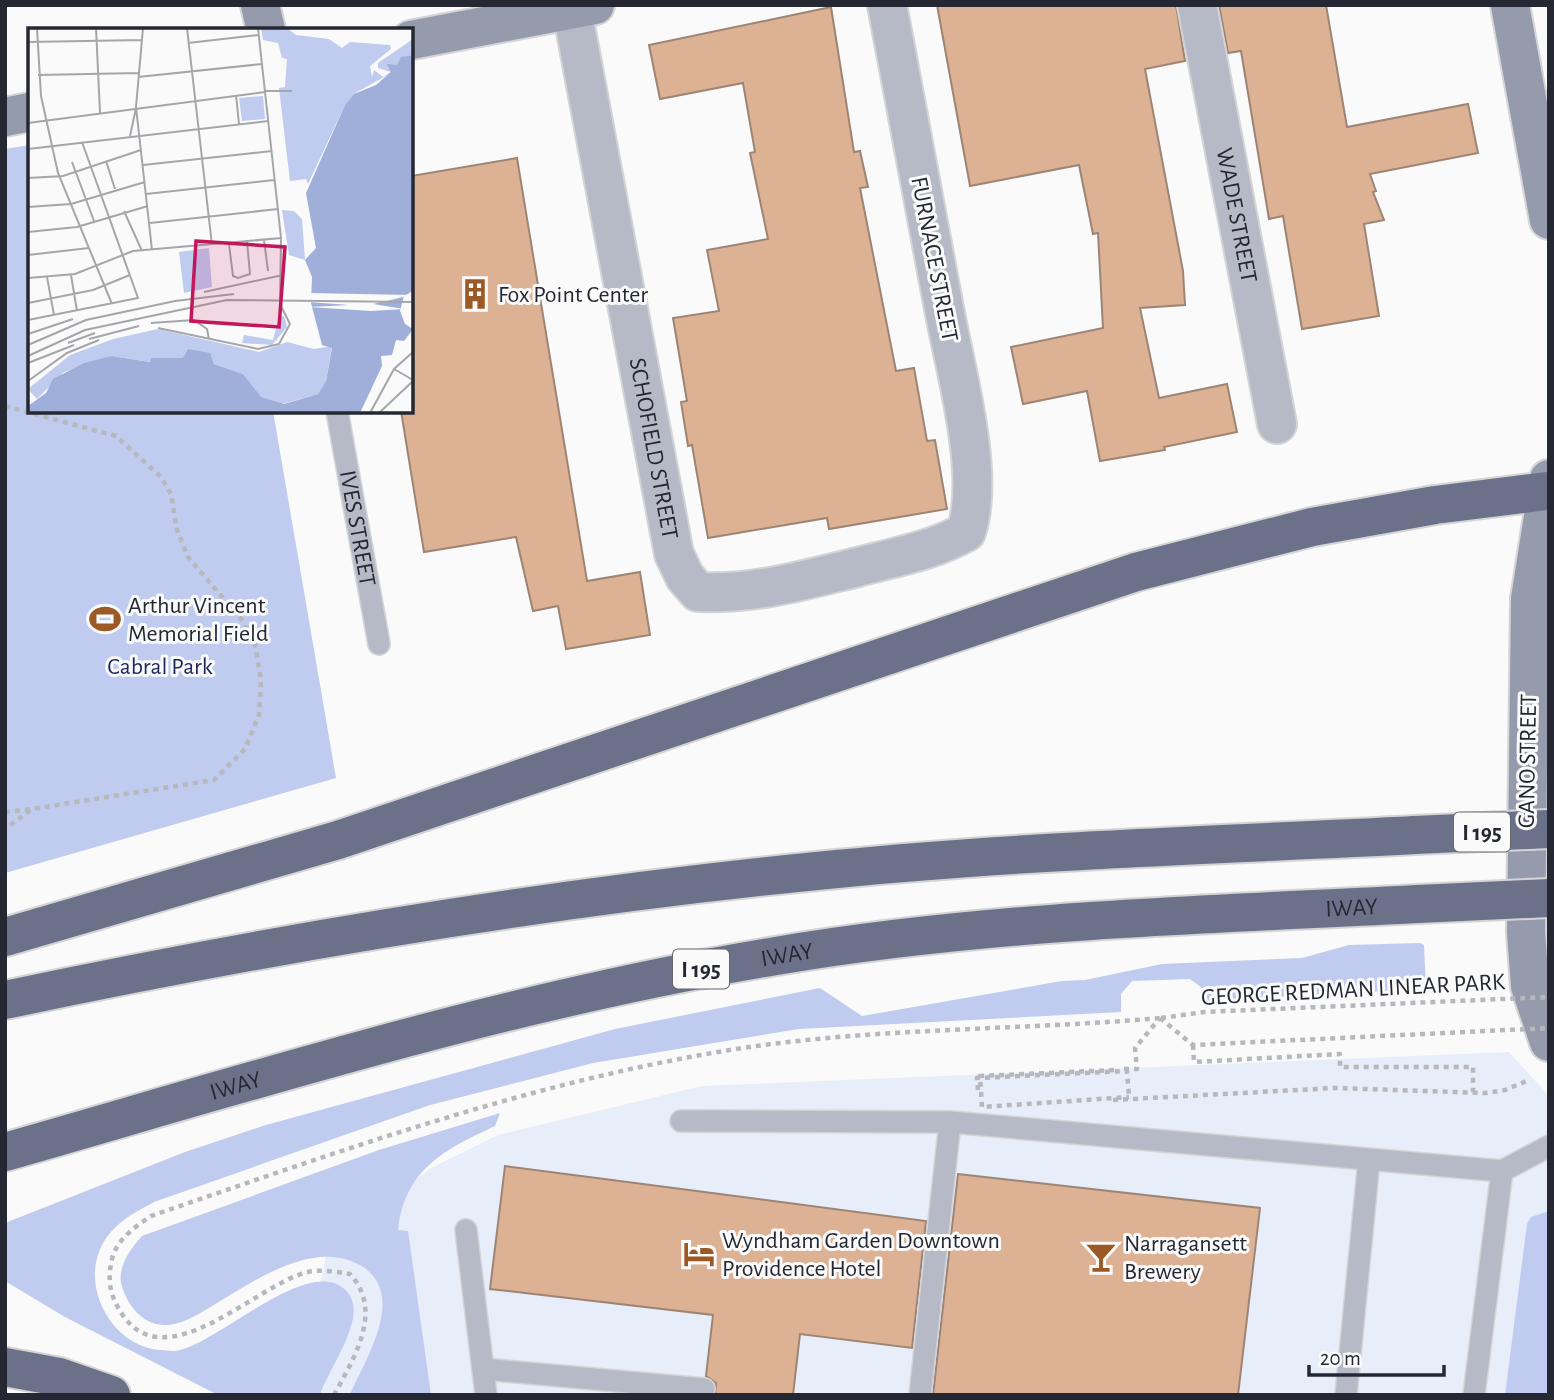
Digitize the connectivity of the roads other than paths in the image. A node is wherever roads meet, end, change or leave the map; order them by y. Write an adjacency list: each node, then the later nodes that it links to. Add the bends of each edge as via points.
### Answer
1 (260, 5): 6 (street)
2 (887, 5): 14 (street, FURNACE STREET, via 965,424 974,494)
3 (1197, 5): 12 (street, WADE STREET)
4 (1510, 5): 10 (street)
5 (584, 7): 7 (street); 14 (street, SCHOFIELD STREET, via 674,554 685,577 698,592 772,588 939,547 966,532)
6 (266, 28)
7 (413, 40)
8 (28, 112): 9 (street)
9 (5, 117)
10 (1549, 220)
11 (337, 413): 15 (lane, IVES STREET)
12 (1277, 424)
13 (1548, 485): 18 (highway, via 1312,527 1136,572 338,840); 20 (street, GANO STREET, via 1530,609 1526,932 1530,986)
14 (972, 514)
15 (379, 644)
16 (1549, 829): 19 (highway, I 195, bridge, via 1003,856 703,883 415,923 170,965)
17 (1549, 898): 24 (highway, IWAY / I 195, bridge, via 1018,926 778,955 443,1027)
18 (5, 937)
19 (5, 1000)
20 (1549, 1042)
21 (681, 1121): 22 (lane)
22 (950, 1122): 25 (lane); 33 (lane)
23 (1549, 1146): 26 (lane)
24 (5, 1152)
25 (1369, 1160): 26 (lane); 34 (lane)
26 (1503, 1171): 35 (lane)
27 (466, 1230): 29 (lane)
28 (5, 1367): 31 (highway, via 59,1377)
29 (482, 1368): 30 (lane); 32 (lane)
30 (704, 1389)
31 (111, 1395)
32 (486, 1395)
33 (920, 1395)
34 (1346, 1395)
35 (1474, 1395)

